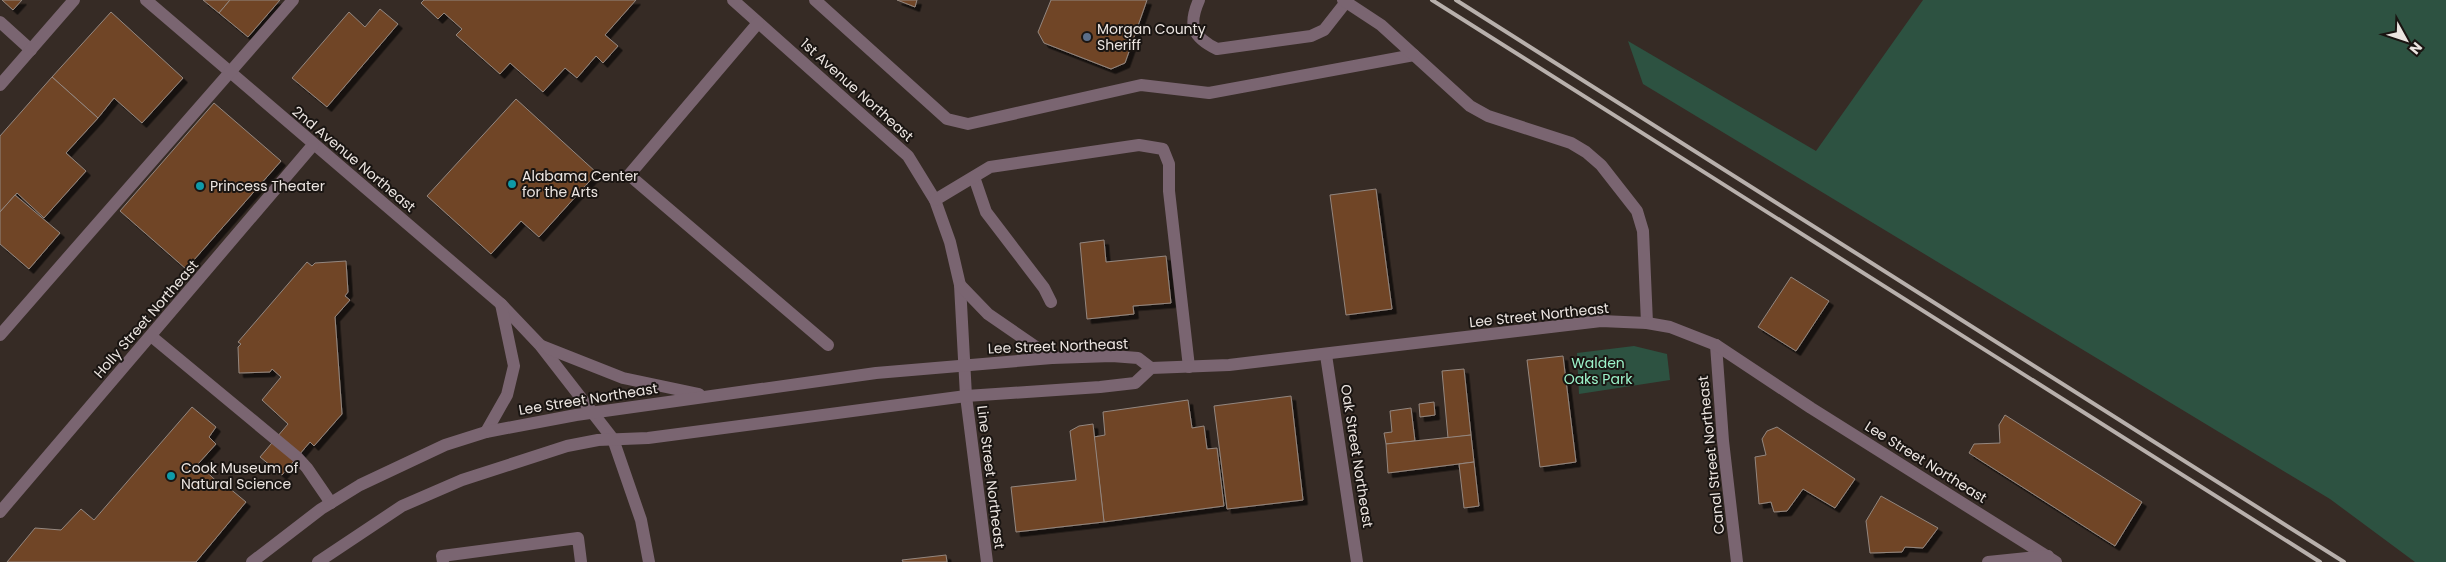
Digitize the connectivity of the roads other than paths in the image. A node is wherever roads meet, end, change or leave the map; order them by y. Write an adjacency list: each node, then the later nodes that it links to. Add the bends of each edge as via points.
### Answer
1 (74, 0): 10 (street)
2 (146, 0): 12 (street, 2nd Avenue Northeast)
3 (293, 0): 12 (street)
4 (733, 0): 9 (street, 1st Avenue Northeast)
5 (815, 0): 11 (street, via 947,119 968,124 1141,85 1209,93)
6 (1199, 0): 7 (street, via 1192,15 1193,29 1204,43 1217,49 1311,36 1324,30)
7 (1344, 1): 11 (street, via 1381,25)
8 (0, 22): 10 (street)
9 (758, 23): 16 (street, 1st Avenue Northeast, via 908,156); 24 (street, via 629,175)
10 (30, 50): 13 (street)
11 (1414, 55): 20 (street, via 1470,106 1488,116 1571,143 1601,165 1637,211 1643,231)
12 (230, 73): 14 (street, 2nd Avenue Northeast); 22 (street)
13 (1, 83)
14 (313, 145): 19 (street, 2nd Avenue Northeast); 21 (street, Holly Street Northeast)
15 (974, 177): 16 (street); 18 (street, via 986,212 1044,288); 29 (street, via 990,167 1024,160 1139,145 1163,149 1169,164)
16 (935, 200): 17 (street, 1st Avenue Northeast, via 950,242)
17 (960, 285): 27 (street, via 988,314); 28 (street, 1st Avenue Northeast)
18 (1051, 302)
19 (501, 304): 23 (street, 2nd Avenue Northeast); 34 (street, via 514,366 507,394)
20 (1647, 323): 25 (street, Lee Street Northeast, via 1670,327); 26 (street, Lee Street Northeast, via 1601,321)
21 (155, 332): 36 (street, via 297,458); 37 (street, Holly Street Northeast)
22 (0, 335)
23 (540, 345): 31 (street, via 623,378); 33 (street, 2nd Avenue Northeast)
24 (828, 345)
25 (1716, 345): 38 (street, Lee Street Northeast); 46 (street, Canal Street Northeast)
26 (1326, 355): 29 (street, Lee Street Northeast); 45 (street, Oak Street Northeast)
27 (1052, 358): 28 (street, Lee Street Northeast); 30 (street, Lee Street Northeast, via 1138,358)
28 (964, 366): 31 (street, Lee Street Northeast, via 876,373); 32 (street)
29 (1189, 366): 30 (street, Lee Street Northeast)
30 (1151, 368): 32 (street, via 1134,383)
31 (709, 396): 33 (street, Lee Street Northeast)
32 (966, 396): 35 (street); 44 (street, Line Street Northeast)
33 (594, 413): 34 (street, Lee Street Northeast); 35 (street, 2nd Avenue Northeast)
34 (486, 432): 36 (street, Lee Street Northeast, via 445,445 360,485)
35 (613, 440): 40 (street, via 567,446 433,491 372,524); 43 (street, 2nd Avenue Northeast, via 641,520)
36 (331, 503): 39 (street, Lee Street Northeast)
37 (0, 512)
38 (2052, 559): 47 (street)
39 (252, 562)
40 (318, 562)
41 (443, 562): 42 (street, via 442,556 578,538)
42 (581, 562)
43 (649, 562)
44 (987, 562)
45 (1357, 562)
46 (1737, 562)
47 (1988, 562)

